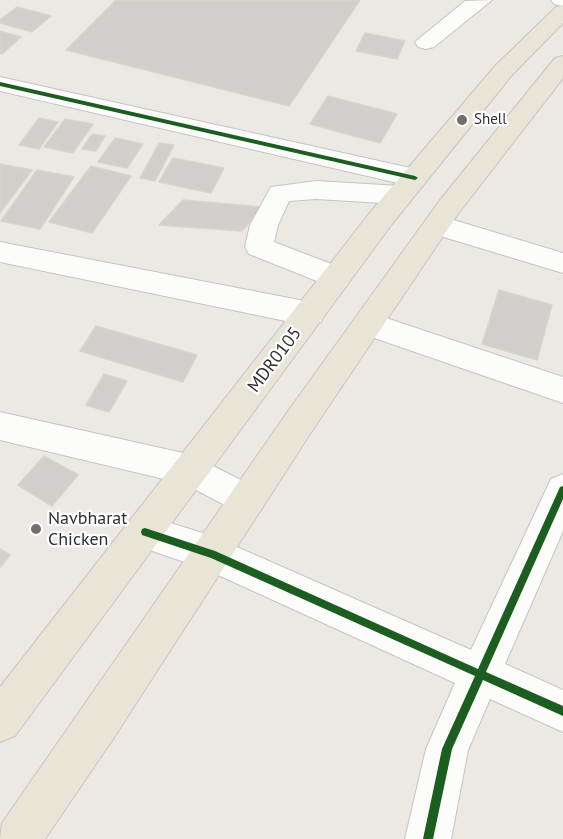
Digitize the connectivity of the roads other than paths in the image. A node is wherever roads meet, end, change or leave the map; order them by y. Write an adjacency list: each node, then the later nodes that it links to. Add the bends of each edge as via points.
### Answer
1 (482, 0): 3 (street)
2 (563, 11): 6 (main road, MDR0105, via 504,70)
3 (426, 42)
4 (558, 76): 7 (main road)
5 (0, 84): 6 (street)
6 (408, 187): 10 (main road, MDR0105); 10 (street, via 280,193 264,225 260,248)
7 (437, 225): 9 (street); 12 (main road)
8 (0, 252): 11 (street)
9 (563, 263)
10 (337, 278): 11 (main road, MDR0105)
11 (310, 314): 15 (main road, MDR0105)
12 (368, 324): 13 (street); 17 (main road)
13 (563, 390)
14 (0, 426): 15 (street)
15 (192, 470): 17 (street); 18 (main road, MDR0105)
16 (563, 490): 20 (street)
17 (247, 501): 19 (main road)
18 (145, 532): 19 (street); 22 (main road, MDR0105)
19 (212, 554): 20 (street); 23 (main road)
20 (480, 675): 21 (street); 24 (street, via 447,749)
21 (563, 711)
22 (0, 721)
23 (18, 839)
24 (428, 839)

